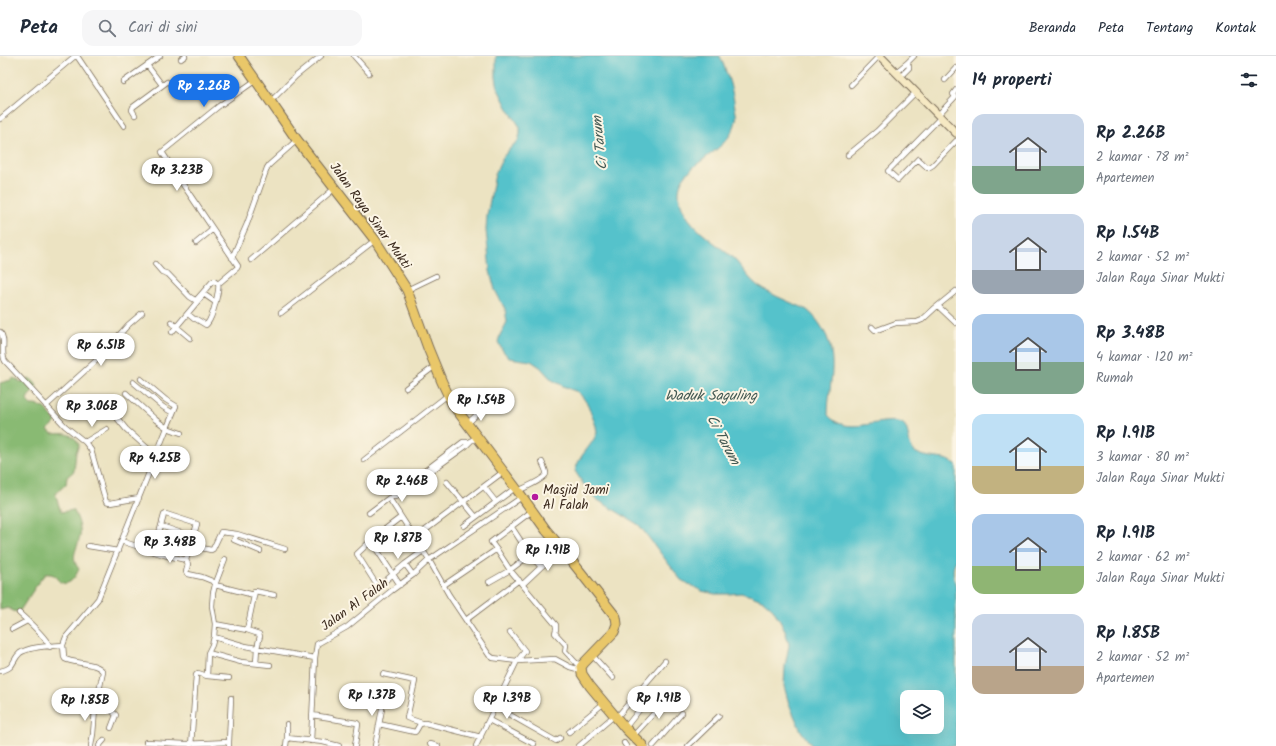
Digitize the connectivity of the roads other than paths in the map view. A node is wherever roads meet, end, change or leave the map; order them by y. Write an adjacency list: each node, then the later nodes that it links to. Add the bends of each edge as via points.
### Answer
1 (76, 56): 23 (street); 24 (street)
2 (160, 56): 8 (street)
3 (240, 56): 12 (highway, Jalan Raya Sinar Mukti)
4 (321, 56): 20 (street)
5 (354, 56): 10 (street)
6 (879, 56): 11 (main road); 17 (street)
7 (914, 56): 11 (street)
8 (147, 65): 14 (street); 16 (street)
9 (956, 68): 13 (street)
10 (369, 73)
11 (898, 74): 19 (main road)
12 (256, 80): 20 (highway, Jalan Raya Sinar Mukti); 30 (street, via 162,152)
13 (945, 80)
14 (123, 82)
15 (167, 82): 16 (street)
16 (162, 85): 21 (street, via 133,107)
17 (851, 85)
18 (956, 90): 22 (street, via 953,94 955,97)
19 (916, 92): 22 (main road); 28 (street, via 877,131)
20 (271, 101): 26 (highway, Jalan Raya Sinar Mukti)
21 (135, 116)
22 (940, 116): 25 (main road); 27 (street, via 888,171 898,180 918,159 928,168)
23 (0, 119)
24 (124, 126)
25 (956, 133)
26 (298, 140): 29 (highway, Jalan Raya Sinar Mukti); 33 (street, via 267,168)
27 (956, 141)
28 (848, 155)
29 (335, 188): 31 (highway, Jalan Raya Sinar Mukti); 34 (street)
30 (213, 229): 32 (street); 33 (street)
31 (375, 240): 38 (highway, Jalan Raya Sinar Mukti); 43 (street)
32 (196, 243)
33 (232, 258): 37 (street, via 237,268)
34 (251, 260)
35 (155, 264): 37 (street, via 194,300 212,282)
36 (436, 276): 38 (street)
37 (218, 284): 40 (street)
38 (407, 290): 52 (highway, Jalan Raya Sinar Mukti)
39 (956, 292): 41 (street)
40 (215, 302): 44 (street, via 203,295); 44 (street, via 206,325)
41 (938, 306): 46 (street); 48 (street, via 918,322 896,323 877,330)
42 (142, 313): 59 (street, via 128,324 99,358)
43 (281, 313)
44 (188, 314): 47 (street)
45 (171, 322): 47 (street)
46 (956, 323)
47 (177, 327): 50 (street); 51 (street)
48 (872, 327)
49 (0, 332): 59 (street, via 3,337 3,358)
50 (172, 332)
51 (190, 338)
52 (435, 366): 55 (street); 57 (highway, Jalan Raya Sinar Mukti)
53 (141, 379): 61 (street, via 176,406)
54 (133, 382): 61 (street)
55 (406, 388)
56 (126, 392): 63 (street)
57 (448, 395): 62 (highway, Jalan Raya Sinar Mukti); 69 (street)
58 (104, 402): 68 (street, via 130,433)
59 (46, 406): 67 (street)
60 (483, 409): 62 (street)
61 (173, 413): 63 (street)
62 (468, 423): 66 (highway, Jalan Raya Sinar Mukti)
63 (167, 428): 65 (street); 68 (street)
64 (107, 430): 67 (street)
65 (181, 433)
66 (478, 438): 71 (street, via 466,443); 72 (highway, Jalan Raya Sinar Mukti)
67 (85, 442): 76 (street, via 91,450 106,502)
68 (155, 455): 76 (street)
69 (364, 460)
70 (542, 462): 75 (street, via 546,475)
71 (431, 469): 71 (street, via 395,498 394,497 393,495)
72 (503, 472): 74 (street); 75 (highway, Jalan Raya Sinar Mukti)
73 (447, 482): 77 (street)
74 (484, 487): 77 (street); 78 (street)
75 (519, 492): 78 (street); 79 (highway, Jalan Raya Sinar Mukti); 104 (street, Jalan Al Falah)
76 (139, 498): 90 (street)
77 (464, 502): 82 (street); 89 (street)
78 (496, 502): 82 (street)
79 (532, 511): 85 (street); 97 (highway, Jalan Raya Sinar Mukti)
80 (369, 513): 81 (street, via 389,498)
81 (401, 517): 89 (street); 91 (street)
82 (476, 517): 84 (street)
83 (161, 526): 87 (street); 88 (street); 88 (street, via 166,514 196,523)
84 (464, 526)
85 (511, 526): 96 (street, via 491,542); 101 (street)
86 (237, 534): 92 (street, via 221,532 212,550); 94 (street); 95 (street, via 234,540)
87 (159, 535): 92 (street); 99 (street)
88 (193, 537): 92 (street)
89 (415, 538): 100 (street)
90 (121, 541): 98 (street); 99 (street)
91 (371, 541): 108 (street); 116 (street, via 357,554)
92 (190, 545): 103 (street)
93 (88, 546): 98 (street)
94 (285, 549)
95 (260, 550)
96 (497, 550): 107 (street); 115 (street)
97 (564, 550): 106 (street); 132 (highway, Jalan Raya Sinar Mukti, via 617,619 614,632)
98 (118, 551): 128 (street, via 98,600 69,632)
99 (154, 551): 103 (street)
100 (423, 551): 104 (street); 105 (street)
101 (530, 555): 106 (street); 107 (street)
102 (225, 559): 113 (street)
103 (186, 560): 113 (street, via 187,574 209,579)
104 (429, 560): 109 (street, Jalan Al Falah); 115 (street)
105 (405, 564): 108 (street); 109 (street)
106 (541, 567): 112 (street)
107 (510, 570): 110 (street); 111 (street)
108 (393, 575): 114 (street); 116 (street)
109 (414, 576): 114 (street, Jalan Al Falah)
110 (519, 580): 112 (street); 121 (street)
111 (489, 582)
112 (523, 584): 138 (street, via 556,625 555,633 566,645 565,650)
113 (215, 585): 118 (street); 123 (street, via 212,606)
114 (400, 585): 133 (street, Jalan Al Falah, via 347,627 318,643)
115 (444, 585): 121 (street)
116 (378, 587): 117 (street)
117 (372, 592)
118 (254, 595): 119 (street, via 256,590); 125 (street)
119 (274, 595)
120 (19, 613): 122 (street)
121 (466, 620): 134 (street, via 488,655 492,658)
122 (27, 621): 124 (street); 129 (street)
123 (215, 624): 125 (street); 127 (street)
124 (12, 629)
125 (247, 630): 130 (street, via 260,636)
126 (510, 632): 134 (street, via 525,651)
127 (214, 637): 130 (street); 131 (street)
128 (63, 645): 129 (street); 148 (street, via 65,659 103,670)
129 (50, 647): 139 (street, via 21,653 11,667)
130 (257, 648): 133 (street); 136 (street)
131 (208, 653): 136 (street, via 241,662); 141 (street)
132 (592, 655): 138 (highway, Jalan Raya Sinar Mukti); 143 (street)
133 (315, 658): 154 (street, Jalan Al Falah)
134 (517, 661): 138 (street, via 555,659 570,667); 145 (street)
135 (665, 661): 155 (street)
136 (256, 663): 137 (street)
137 (270, 664)
138 (582, 667): 149 (highway, via 582,674)
139 (0, 671)
140 (384, 674): 158 (street, via 415,681 407,718)
141 (208, 676): 142 (street); 176 (street, via 198,673 196,675)
142 (229, 678)
143 (613, 678)
144 (231, 698): 171 (street)
145 (500, 698): 150 (street); 151 (street)
146 (648, 699): 162 (street)
147 (667, 699): 164 (street)
148 (96, 702): 161 (street, via 109,708 116,715); 175 (street)
149 (604, 703): 155 (highway); 163 (street)
150 (496, 707): 157 (street); 167 (street, via 556,741)
151 (520, 707)
152 (382, 709): 160 (street)
153 (682, 713): 187 (street)
154 (312, 715): 169 (street, Jalan Al Falah); 181 (street, via 357,723)
155 (616, 716): 162 (highway); 185 (street)
156 (719, 716): 188 (street)
157 (489, 720): 165 (street); 174 (street)
158 (422, 723): 160 (street, via 415,732); 165 (street)
159 (287, 724): 166 (street)
160 (379, 724): 182 (street)
161 (110, 728)
162 (625, 728): 164 (highway)
163 (569, 732)
164 (633, 736): 186 (highway)
165 (481, 737): 173 (street)
166 (287, 738): 169 (street); 179 (street)
167 (560, 738)
168 (104, 740): 178 (street)
169 (311, 741): 177 (street)
170 (146, 742): 176 (street)
171 (229, 744): 176 (street)
172 (430, 744): 183 (street)
173 (477, 744): 184 (street)
174 (534, 744)
175 (91, 745): 178 (street)
176 (191, 745)
177 (332, 745): 180 (street)
178 (99, 746)
179 (286, 746)
180 (339, 746)
181 (355, 746)
182 (375, 746)
183 (438, 746)
184 (483, 746)
185 (579, 746)
186 (643, 746)
187 (653, 746)
188 (688, 746)

